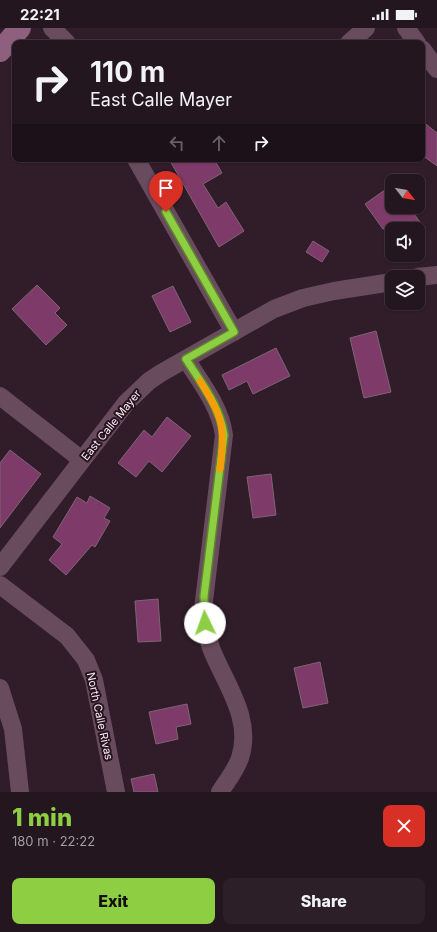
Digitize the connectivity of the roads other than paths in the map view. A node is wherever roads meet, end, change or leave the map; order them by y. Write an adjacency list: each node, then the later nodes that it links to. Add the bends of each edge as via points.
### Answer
1 (20, 28): 8 (street)
2 (52, 28): 5 (street)
3 (366, 28): 6 (street)
4 (406, 28): 7 (street)
5 (64, 40)
6 (352, 40)
7 (415, 40)
8 (0, 51)
9 (425, 53): 10 (street)
10 (437, 69)
11 (138, 162): 15 (street)
12 (437, 274): 13 (street)
13 (425, 277)
14 (385, 283): 15 (street, East Calle Mayer, via 303,298 274,309)
15 (234, 332): 16 (street, East Calle Mayer)
16 (186, 359): 18 (street, East Calle Mayer, via 161,373 137,392); 24 (street, via 215,406 224,435 203,609 210,643 238,708 244,733 237,765)
17 (0, 396): 18 (street)
18 (82, 460): 19 (street, East Calle Mayer)
19 (0, 567)
20 (0, 585): 23 (street, North Calle Rivas, via 67,636 86,660 94,680)
21 (0, 688): 22 (street, via 13,729)
22 (20, 792)
23 (116, 792)
24 (220, 792)

